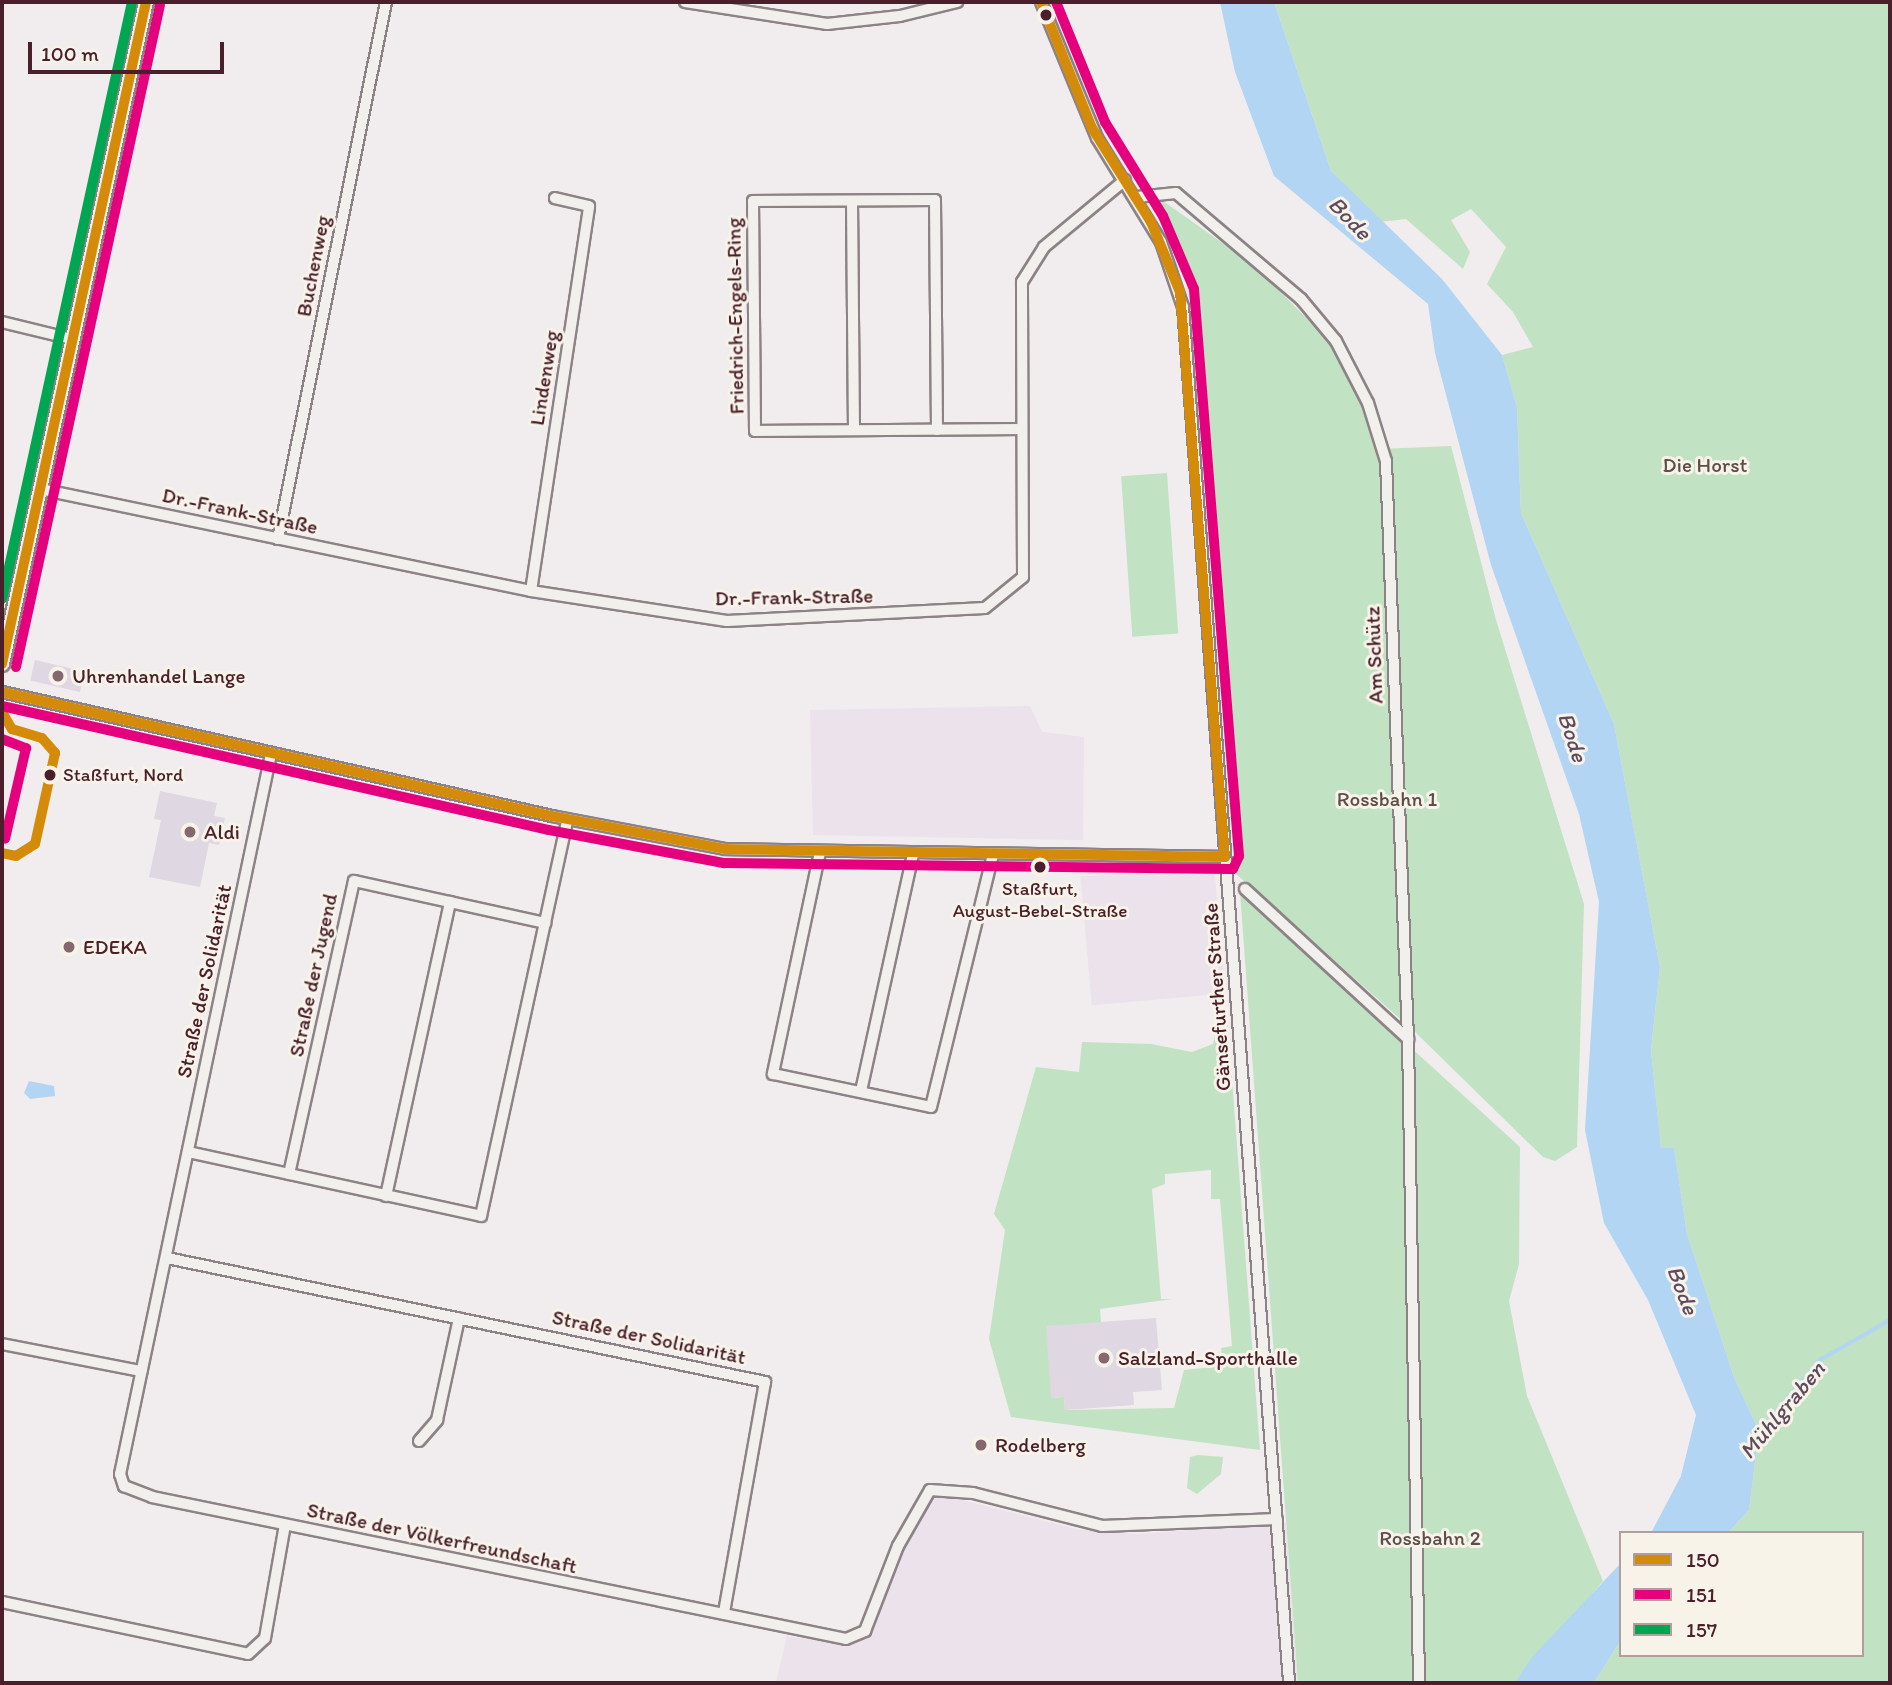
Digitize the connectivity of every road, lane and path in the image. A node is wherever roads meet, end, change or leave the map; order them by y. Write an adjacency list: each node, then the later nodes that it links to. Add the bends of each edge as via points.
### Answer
1 (146, 2): 11 (street)
2 (386, 2): 16 (street, Buchenweg)
3 (685, 2): 4 (street, via 827,24 900,16)
4 (957, 2)
5 (1041, 2): 6 (street, Gänsefurther Straße, via 1092,128)
6 (1125, 180): 7 (street, Gänsefurther Straße); 12 (street, Dr.-Frank-Straße, via 1028,267 1019,295)
7 (1137, 197): 25 (street, Gänsefurther Straße, via 1170,261 1184,316); 29 (street, Am Schütz, via 1176,193 1235,240 1301,299 1336,341 1368,403 1386,461)
8 (555, 198): 17 (street, Lindenweg, via 589,206)
9 (852, 201): 13 (street); 13 (street, Friedrich-Engels-Ring, via 753,201 755,431); 14 (street, Friedrich-Engels-Ring, via 935,200)
10 (2, 322): 11 (street)
11 (72, 339): 15 (street)
12 (1019, 429): 14 (street, Friedrich-Engels-Ring); 17 (street, Dr.-Frank-Straße, via 1023,577 985,608 727,621)
13 (854, 430): 14 (street, Friedrich-Engels-Ring)
14 (937, 430)
15 (40, 489): 16 (street, Dr.-Frank-Straße); 18 (street)
16 (278, 539): 17 (street, Dr.-Frank-Straße)
17 (531, 592)
18 (2, 664)
19 (2, 692): 20 (street)
20 (271, 754): 21 (street); 31 (street, Straße der Solidarität)
21 (567, 820): 22 (street, via 724,849); 28 (street)
22 (820, 852): 24 (street); 30 (street, via 773,1074)
23 (993, 854): 24 (street); 25 (street); 30 (street, via 931,1107)
24 (913, 855): 30 (street)
25 (1225, 857): 40 (street, Gänsefurther Straße)
26 (1245, 890): 29 (street)
27 (450, 902): 28 (street, Straße der Jugend); 32 (street, Straße der Jugend, via 354,881); 33 (street)
28 (545, 923): 33 (street, via 481,1216)
29 (1408, 1040): 45 (street, Am Schütz)
30 (861, 1091)
31 (188, 1152): 32 (street); 34 (street, Straße der Solidarität)
32 (289, 1174): 33 (street)
33 (386, 1196)
34 (167, 1258): 35 (street, Straße der Solidarität); 37 (street, Straße der Solidarität)
35 (459, 1318): 38 (street, via 437,1420); 43 (street, Straße der Solidarität, via 765,1382)
36 (2, 1344): 37 (street)
37 (141, 1371): 39 (street, Straße der Solidarität, via 120,1474 124,1486)
38 (419, 1441)
39 (152, 1497): 41 (street, Straße der Völkerfreundschaft)
40 (1277, 1519): 43 (street, via 1102,1526 973,1493 930,1490 921,1498 898,1546 865,1631 856,1638); 44 (street, Gänsefurther Straße)
41 (285, 1525): 42 (street, via 265,1637 248,1654); 43 (street, Straße der Völkerfreundschaft)
42 (2, 1602)
43 (724, 1613)
44 (1289, 1683)
45 (1419, 1683)

